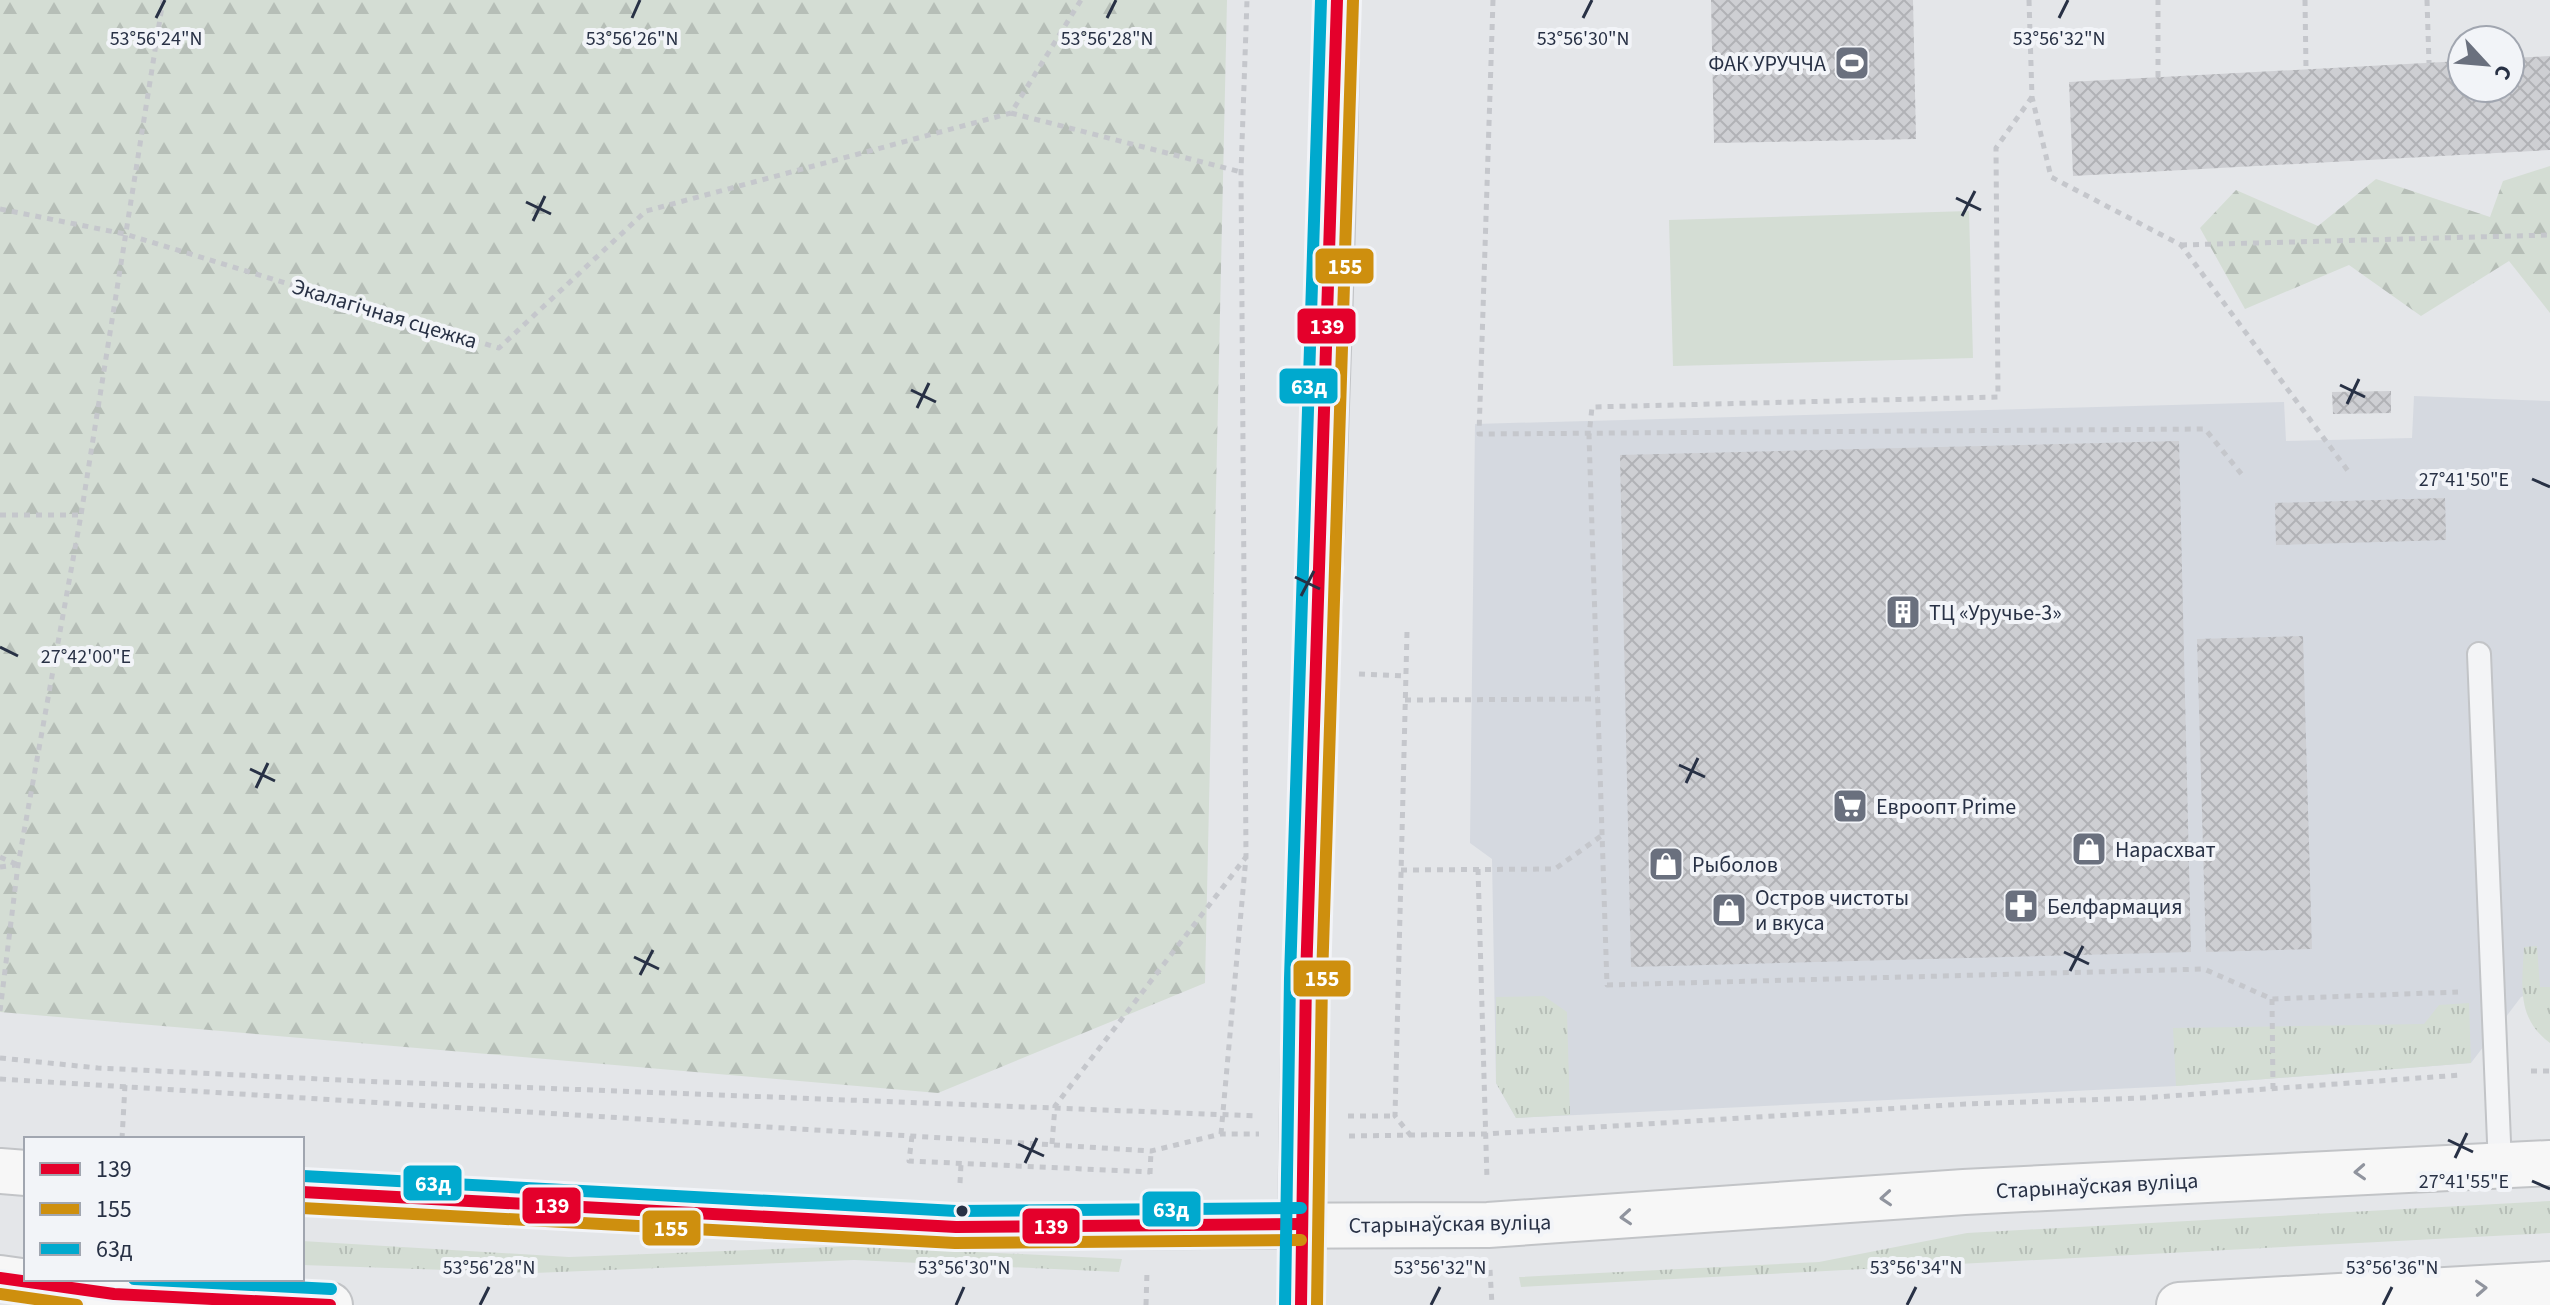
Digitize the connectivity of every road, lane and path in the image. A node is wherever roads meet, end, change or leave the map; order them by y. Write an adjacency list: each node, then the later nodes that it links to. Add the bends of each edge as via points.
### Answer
1 (163, 0): 17 (path)
2 (1081, 0): 14 (path)
3 (1247, 0): 15 (path)
4 (1337, 0): 47 (main road)
5 (1493, 0): 20 (path, via 1479,434)
6 (2029, 0): 13 (path)
7 (2158, 0): 12 (path)
8 (2305, 0): 11 (path)
9 (2427, 0): 10 (path)
10 (2429, 63)
11 (2306, 69)
12 (2158, 77)
13 (2032, 97): 19 (path, via 2051,177); 20 (path, via 1996,148 1998,397 1592,407)
14 (1011, 113): 15 (path); 17 (path, Экалагічная сцежка, via 646,211 499,348)
15 (1241, 172): 31 (path)
16 (0, 209): 17 (path, Экалагічная сцежка)
17 (125, 234): 24 (path)
18 (2550, 235): 19 (path)
19 (2181, 245): 21 (path)
20 (1589, 436): 22 (path, via 2205,429); 27 (path)
21 (2351, 475)
22 (2243, 476)
23 (0, 515): 24 (path)
24 (81, 515): 32 (path)
25 (1407, 632): 28 (path)
26 (2479, 654): 36 (lane)
27 (1598, 699): 28 (path); 29 (path)
28 (1405, 700): 35 (path)
29 (1602, 835): 34 (path, via 1555,869); 37 (path, via 1607,985 2204,969)
30 (0, 857): 32 (path)
31 (1246, 857): 45 (path); 46 (path)
32 (18, 865): 33 (path); 38 (path)
33 (0, 867)
34 (1478, 869): 35 (path); 49 (path)
35 (1401, 870): 48 (path)
36 (2494, 991): 37 (path); 41 (lane)
37 (2272, 999): 44 (path)
38 (0, 1011)
39 (0, 1058): 45 (path, via 329,1079)
40 (2550, 1071): 41 (path)
41 (2496, 1072): 44 (path); 54 (lane)
42 (0, 1079): 43 (path)
43 (125, 1085): 50 (path); 51 (path)
44 (2273, 1089): 49 (path)
45 (1055, 1106): 46 (path); 52 (path)
46 (1225, 1116): 47 (path); 52 (path, via 1221,1134 1151,1151)
47 (1302, 1116): 48 (path); 59 (main road)
48 (1395, 1116): 49 (path, via 1412,1137)
49 (1485, 1134)
50 (912, 1136): 52 (path); 56 (path, via 909,1161)
51 (122, 1137)
52 (1052, 1144)
53 (2550, 1163): 54 (main road, Старынаўская вуліца)
54 (2500, 1166): 59 (main road, Старынаўская вуліца, one-way to 59, via 1964,1192 1546,1223)
55 (0, 1171): 57 (main road)
56 (1150, 1172)
57 (24, 1173)
58 (304, 1192): 59 (main road, Старынаўская вуліца, via 956,1227)
59 (1301, 1224): 63 (main road)
60 (0, 1278): 62 (main road, via 114,1294)
61 (2550, 1284): 64 (main road, one-way to 61)
62 (330, 1305)
63 (1301, 1305)
64 (2179, 1305)

